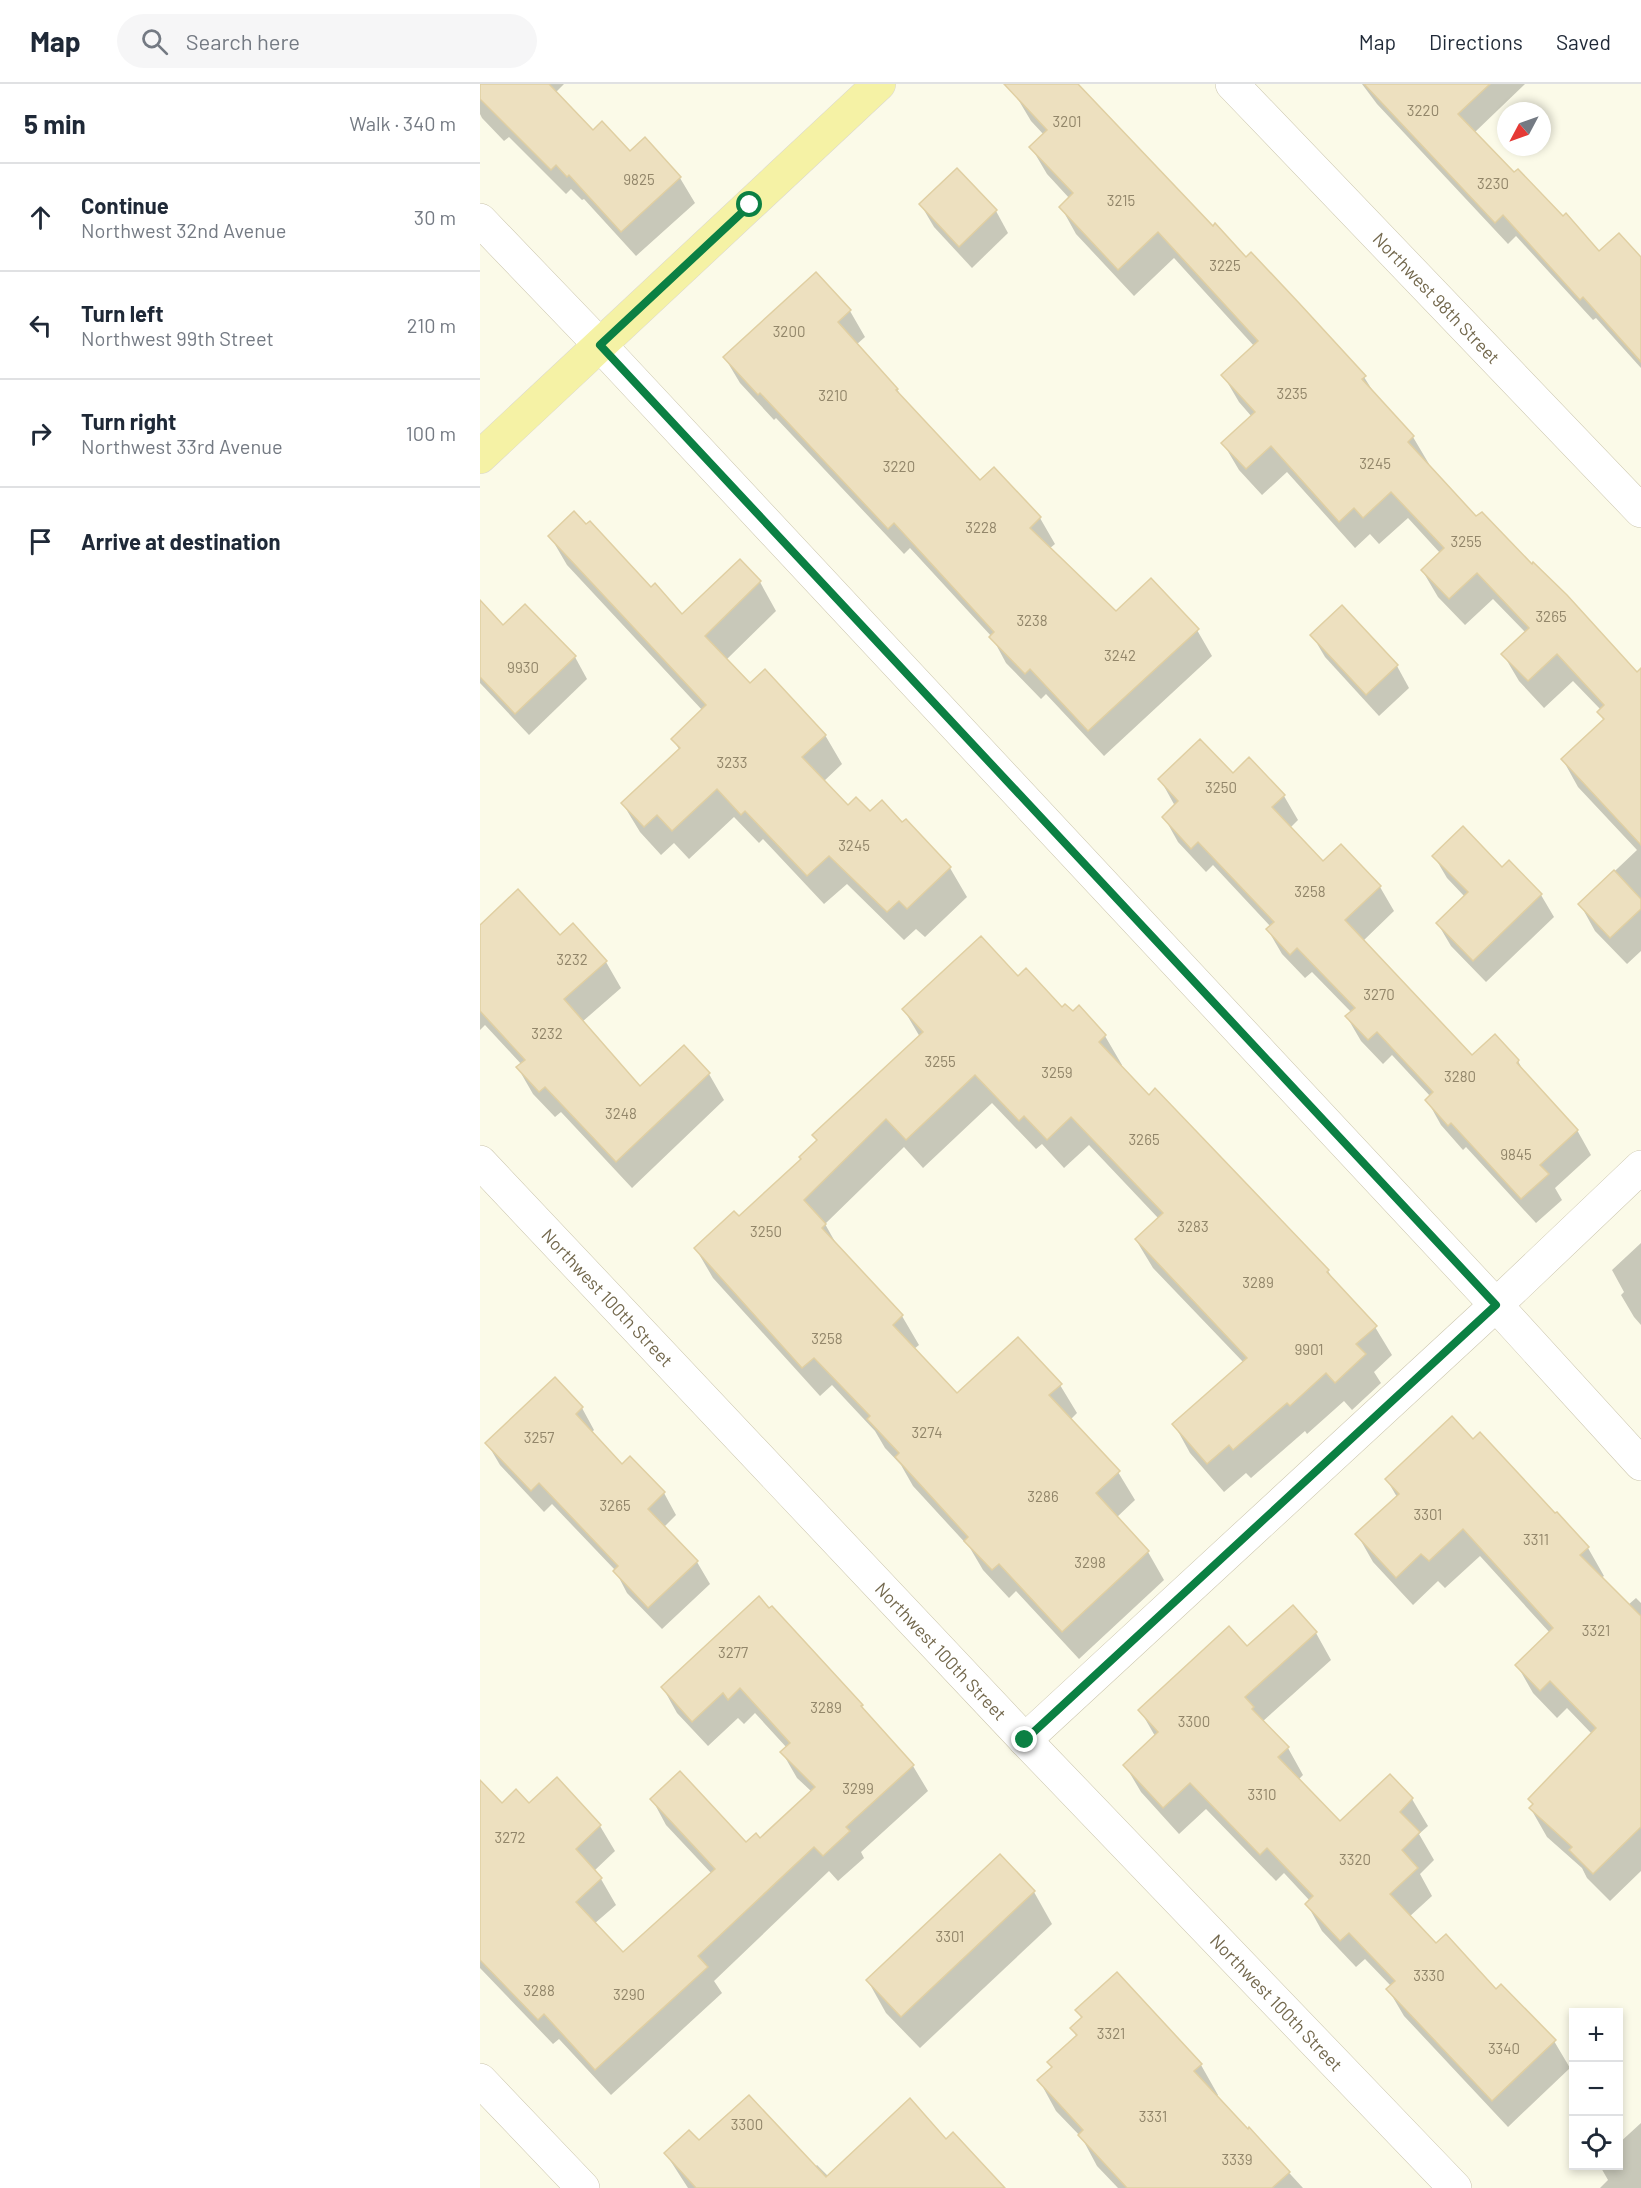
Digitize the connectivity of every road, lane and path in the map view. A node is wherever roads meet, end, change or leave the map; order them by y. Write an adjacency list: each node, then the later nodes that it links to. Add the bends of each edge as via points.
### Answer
1 (879, 84): 4 (main road)
2 (1232, 84): 6 (street, Northwest 98th Street)
3 (480, 220): 4 (street)
4 (600, 345): 5 (main road); 9 (street)
5 (480, 457)
6 (1641, 511)
7 (480, 1162): 11 (street, Northwest 100th Street)
8 (1641, 1167): 9 (street)
9 (1496, 1305): 10 (street); 11 (street)
10 (1641, 1464)
11 (1025, 1740): 14 (street, Northwest 100th Street)
12 (480, 2080): 13 (street)
13 (583, 2188)
14 (1455, 2188)

